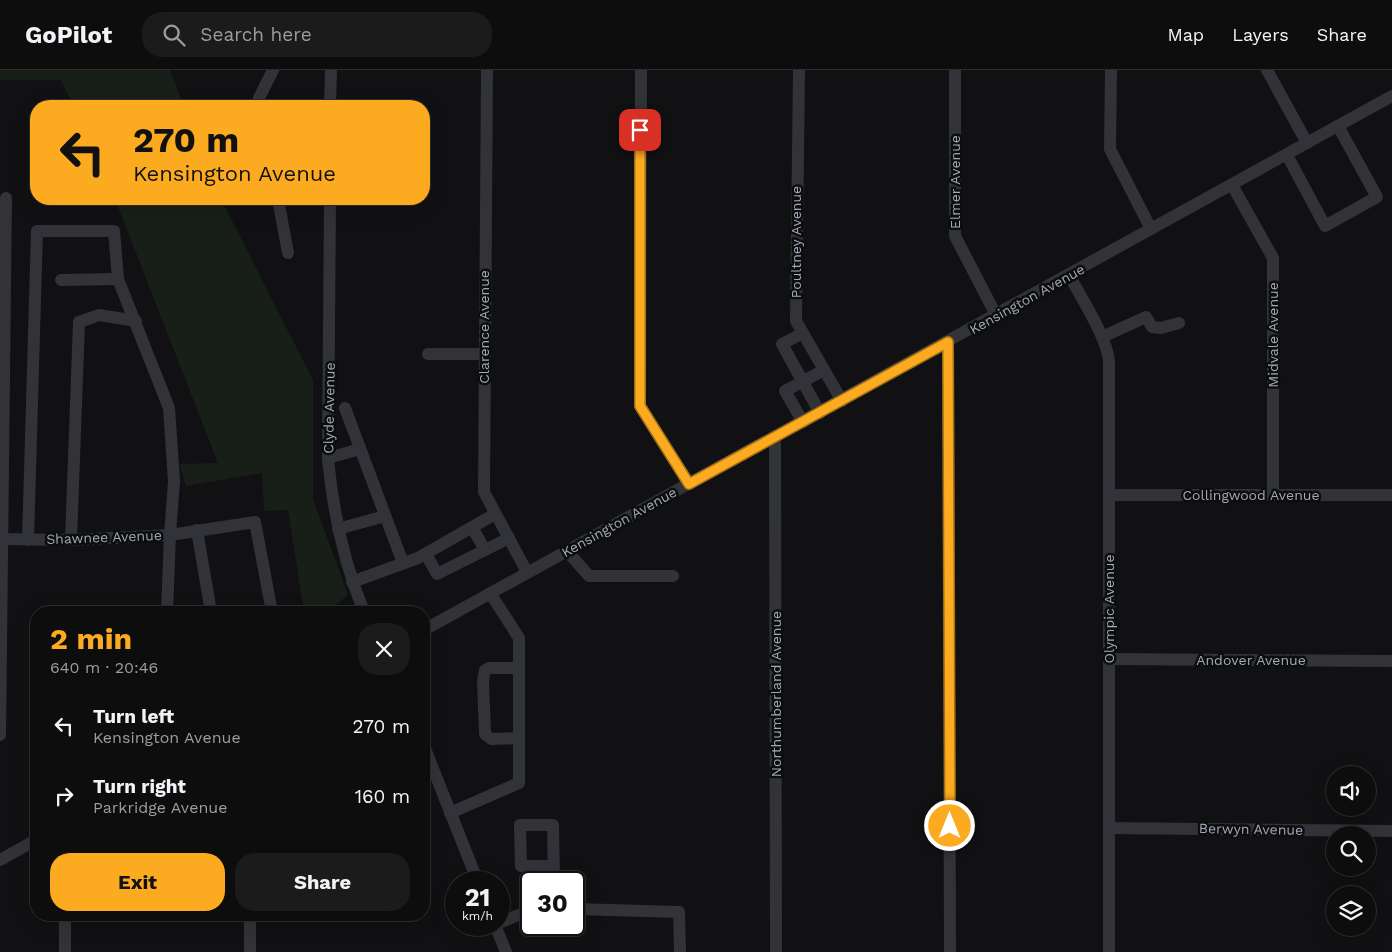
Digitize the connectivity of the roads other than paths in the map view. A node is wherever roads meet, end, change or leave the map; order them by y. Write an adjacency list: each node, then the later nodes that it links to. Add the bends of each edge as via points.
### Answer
1 (273, 70): 10 (street)
2 (331, 70): 11 (street)
3 (486, 70): 31 (street, Clarence Avenue)
4 (641, 70): 41 (street, via 640,406)
5 (799, 70): 27 (street, Poultney Avenue, via 796,321)
6 (955, 70): 24 (street, Elmer Avenue, via 955,236)
7 (1111, 70): 19 (street, via 1110,149)
8 (1267, 70): 13 (street)
9 (1392, 96): 12 (street, Kensington Avenue)
10 (259, 98)
11 (330, 100)
12 (1338, 126): 13 (street, Kensington Avenue); 14 (street, via 1377,197 1369,202 1325,226)
13 (1307, 143): 14 (street, Kensington Avenue)
14 (1287, 155): 15 (street, Kensington Avenue)
15 (1232, 185): 19 (street, Kensington Avenue); 43 (street, Midvale Avenue, via 1273,258)
16 (6, 198): 52 (street)
17 (279, 205): 20 (street)
18 (330, 205): 40 (street, Clyde Avenue)
19 (1151, 229): 21 (street, Kensington Avenue)
20 (288, 253)
21 (1069, 275): 24 (street, Kensington Avenue); 28 (street, Olympic Avenue)
22 (118, 279): 23 (street); 25 (street); 53 (street, via 114,231 38,231)
23 (61, 280)
24 (996, 315): 29 (street, Kensington Avenue)
25 (136, 321): 50 (street, via 169,408 174,481); 54 (street, via 99,315 79,322)
26 (1179, 323): 28 (street, via 1161,328 1152,326 1146,317)
27 (803, 333): 32 (street, Poultney Avenue); 33 (street, via 782,344)
28 (1102, 337): 42 (street, Olympic Avenue, via 1109,361)
29 (948, 342): 34 (street, Kensington Avenue); 91 (street)
30 (428, 354): 31 (street)
31 (484, 354): 45 (street, Clarence Avenue, via 484,492)
32 (824, 370): 33 (street); 34 (street, Poultney Avenue)
33 (803, 381): 36 (street); 37 (street, via 785,391)
34 (842, 401): 36 (street, Kensington Avenue)
35 (345, 408): 39 (street)
36 (820, 412): 37 (street, Kensington Avenue)
37 (803, 422): 38 (street, Kensington Avenue)
38 (776, 436): 41 (street, Kensington Avenue); 90 (street, Northumberland Avenue)
39 (360, 449): 40 (street); 46 (street)
40 (328, 458): 48 (street, Clyde Avenue)
41 (689, 484): 56 (street, Kensington Avenue)
42 (1110, 495): 43 (street, Collingwood Avenue); 68 (street, Olympic Avenue)
43 (1273, 495): 44 (street, Collingwood Avenue)
44 (1392, 495)
45 (495, 514): 47 (street); 51 (street, Clarence Avenue)
46 (385, 516): 48 (street); 58 (street)
47 (472, 527): 55 (street); 57 (street)
48 (338, 529): 61 (street, Clyde Avenue)
49 (197, 530): 50 (street); 64 (street); 65 (street, via 255,522)
50 (170, 535): 54 (street, Shawnee Avenue); 63 (street, Shawnee Avenue)
51 (509, 538): 55 (street); 59 (street, Clarence Avenue)
52 (1, 539): 53 (street, Shawnee Avenue); 71 (street)
53 (28, 540): 54 (street, Shawnee Avenue)
54 (71, 540)
55 (484, 550): 57 (street, via 437,574)
56 (567, 551): 59 (street, Kensington Avenue); 60 (street, via 589,576)
57 (426, 554): 58 (street)
58 (403, 563): 61 (street)
59 (527, 572): 62 (street, Kensington Avenue)
60 (673, 576)
61 (352, 582): 66 (street, Clyde Avenue)
62 (490, 593): 67 (street, Kensington Avenue); 70 (street, via 519,638)
63 (167, 606)
64 (210, 606)
65 (271, 606)
66 (362, 606)
67 (430, 627)
68 (1109, 659): 69 (street, Andover Avenue); 75 (street, Olympic Avenue)
69 (1392, 661)
70 (519, 668): 72 (street); 72 (street, via 489,668 485,670 483,680 484,734 491,739)
71 (0, 735)
72 (519, 738): 74 (street, via 519,783)
73 (430, 761): 74 (street)
74 (450, 813): 80 (street)
75 (1109, 828): 76 (street, Berwyn Avenue); 92 (street, Olympic Avenue)
76 (1392, 831)
77 (30, 843): 78 (street)
78 (0, 860)
79 (554, 866): 81 (street)
80 (474, 871)
81 (554, 871)
82 (585, 909): 89 (street, via 679,912)
83 (65, 921): 86 (street)
84 (250, 921): 87 (street)
85 (499, 936): 88 (street)
86 (65, 952)
87 (250, 952)
88 (506, 952)
89 (680, 952)
90 (776, 952)
91 (950, 952)
92 (1109, 952)

